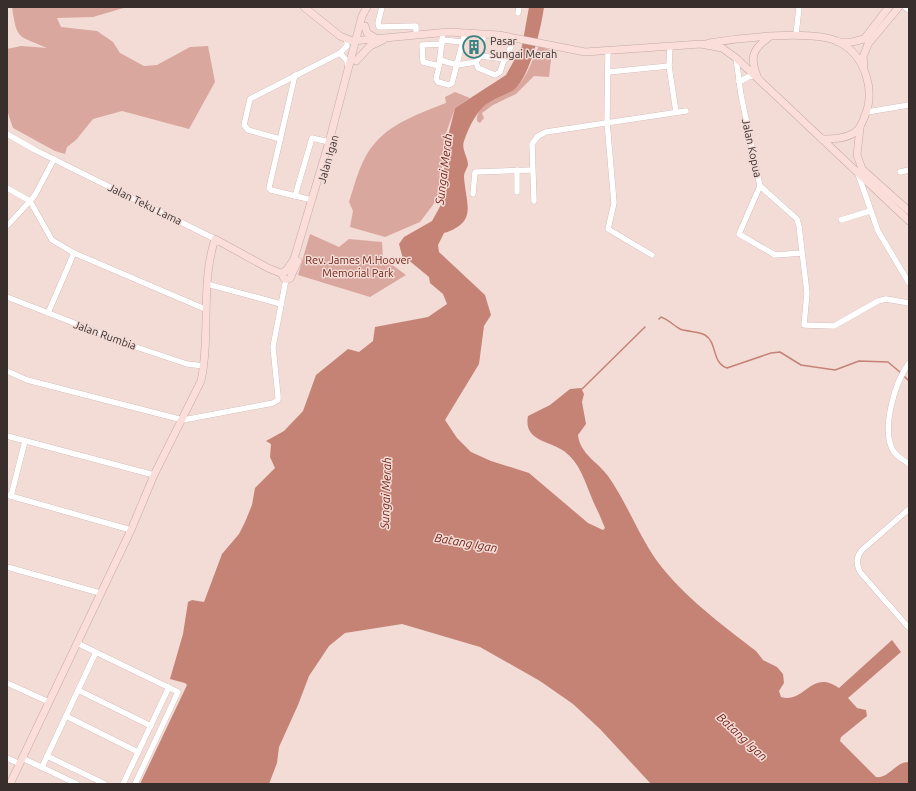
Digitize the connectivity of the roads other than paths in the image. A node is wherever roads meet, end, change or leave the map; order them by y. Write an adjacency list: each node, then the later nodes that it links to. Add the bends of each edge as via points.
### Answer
1 (382, 7): 12 (street, via 379,27 416,26)
2 (799, 7): 14 (street)
3 (899, 7): 36 (street, via 868,44 863,56)
4 (905, 7): 8 (street)
5 (308, 8): 19 (street)
6 (367, 8): 9 (street); 20 (street, via 362,16)
7 (889, 8): 23 (street, via 864,39)
8 (909, 10)
9 (365, 26): 17 (street, via 367,33); 20 (street)
10 (443, 32): 11 (street); 12 (street); 21 (street)
11 (465, 33): 13 (street); 22 (street)
12 (416, 34): 15 (street)
13 (484, 34): 18 (street); 28 (street)
14 (796, 35): 16 (street); 23 (street)
15 (394, 36): 17 (street); 31 (street, via 370,46)
16 (770, 37): 24 (street); 40 (street, via 758,45 754,52 753,67)
17 (377, 38): 20 (street)
18 (514, 38): 26 (street, via 576,51); 30 (street)
19 (347, 40): 20 (street); 27 (street, via 347,46)
20 (359, 41): 27 (street); 31 (street, Jalan Igan); 37 (street, Jalan Igan)
21 (442, 42): 22 (street); 33 (street); 33 (street, via 422,45 423,62)
22 (463, 42): 34 (street)
23 (838, 42): 36 (street, via 856,56)
24 (701, 44): 25 (street); 29 (street, via 722,48)
25 (670, 46): 26 (street); 35 (street)
26 (608, 52): 38 (street)
27 (340, 53): 37 (street, via 346,61); 39 (street)
28 (480, 56): 30 (street); 32 (street)
29 (736, 58): 40 (street); 41 (street, Jalan Kopua)
30 (504, 60): 32 (street, via 500,72 495,75 478,68)
31 (356, 62): 75 (street, Jalan Igan, via 298,260)
32 (476, 62): 34 (street)
33 (440, 63): 34 (street); 34 (street, via 436,80 449,85 452,83)
34 (457, 65)
35 (670, 66): 38 (street); 44 (street)
36 (864, 67): 45 (street, via 869,99)
37 (348, 72): 51 (street, Jalan Igan)
38 (608, 72): 46 (street)
39 (295, 75): 49 (street); 49 (street, via 254,96 248,103 245,128)
40 (756, 77): 41 (street, via 748,77); 50 (street)
41 (739, 82): 58 (street, Jalan Kopua)
42 (909, 105): 45 (street)
43 (686, 111): 44 (street)
44 (676, 112): 46 (street)
45 (867, 112): 47 (street)
46 (607, 122): 54 (street, via 546,132 538,136 532,144); 74 (street, via 614,203 608,229)
47 (860, 128): 50 (street, via 843,138); 67 (street, via 857,155 862,169)
48 (7, 134): 52 (street, Jalan Teku Lama)
49 (280, 138): 62 (street, via 269,188)
50 (822, 139): 56 (street)
51 (329, 142): 62 (street, via 312,138); 63 (street, Jalan Igan)
52 (54, 159): 64 (street); 71 (street, Jalan Teku Lama)
53 (517, 170): 54 (street); 60 (street); 61 (street, via 474,172)
54 (532, 170): 65 (street)
55 (909, 170): 57 (street)
56 (857, 172): 66 (street); 69 (street)
57 (900, 172)
58 (760, 186): 73 (street, via 797,219); 73 (street, Jalan Kopua, via 739,234 775,255)
59 (7, 188): 64 (street)
60 (517, 192)
61 (474, 194)
62 (295, 196): 63 (street)
63 (312, 200): 75 (street, Jalan Igan, via 294,259)
64 (30, 201): 70 (street); 72 (street, via 52,240)
65 (534, 202)
66 (870, 210): 68 (street); 76 (street, via 885,245)
67 (909, 211)
68 (841, 220)
69 (909, 221)
70 (7, 226)
71 (215, 239): 75 (street, Jalan Teku Lama); 77 (street)
72 (74, 253): 81 (street); 82 (street)
73 (802, 253): 79 (street, via 806,293 804,325 834,326 886,299)
74 (652, 255)
75 (286, 275): 80 (street)
76 (909, 283)
77 (207, 284): 80 (street); 81 (street)
78 (7, 297): 82 (street, Jalan Rumbia)
79 (909, 303)
80 (281, 304): 86 (street, via 273,347 278,400 274,403)
81 (205, 309): 84 (street)
82 (48, 313): 84 (street, Jalan Rumbia, via 136,347 188,364)
83 (909, 363): 89 (street, via 899,378 894,395 888,436 894,452)
84 (204, 366): 86 (street, via 201,381)
85 (7, 371): 86 (street, via 27,380)
86 (183, 420): 90 (street)
87 (7, 436): 88 (street)
88 (25, 441): 90 (street); 91 (street)
89 (909, 464)
90 (154, 475): 93 (street)
91 (9, 496): 93 (street)
92 (909, 509): 96 (street, via 862,550 858,555 857,564 860,572)
93 (131, 530): 95 (street)
94 (7, 567): 95 (street)
95 (100, 593): 97 (street)
96 (909, 628)
97 (77, 643): 98 (street); 102 (street)
98 (96, 652): 100 (street); 101 (street)
99 (7, 683): 102 (street)
100 (169, 687): 104 (street); 114 (street, via 178,694)
101 (78, 690): 103 (street); 104 (street)
102 (49, 702): 108 (street)
103 (66, 716): 105 (street); 106 (street)
104 (151, 726): 105 (street)
105 (138, 752): 113 (street)
106 (47, 756): 109 (street); 112 (street)
107 (7, 758): 108 (street)
108 (21, 761): 109 (street); 110 (street)
109 (42, 767): 111 (street)
110 (10, 784)
111 (77, 784)
112 (105, 784)
113 (123, 784)
114 (135, 784)

